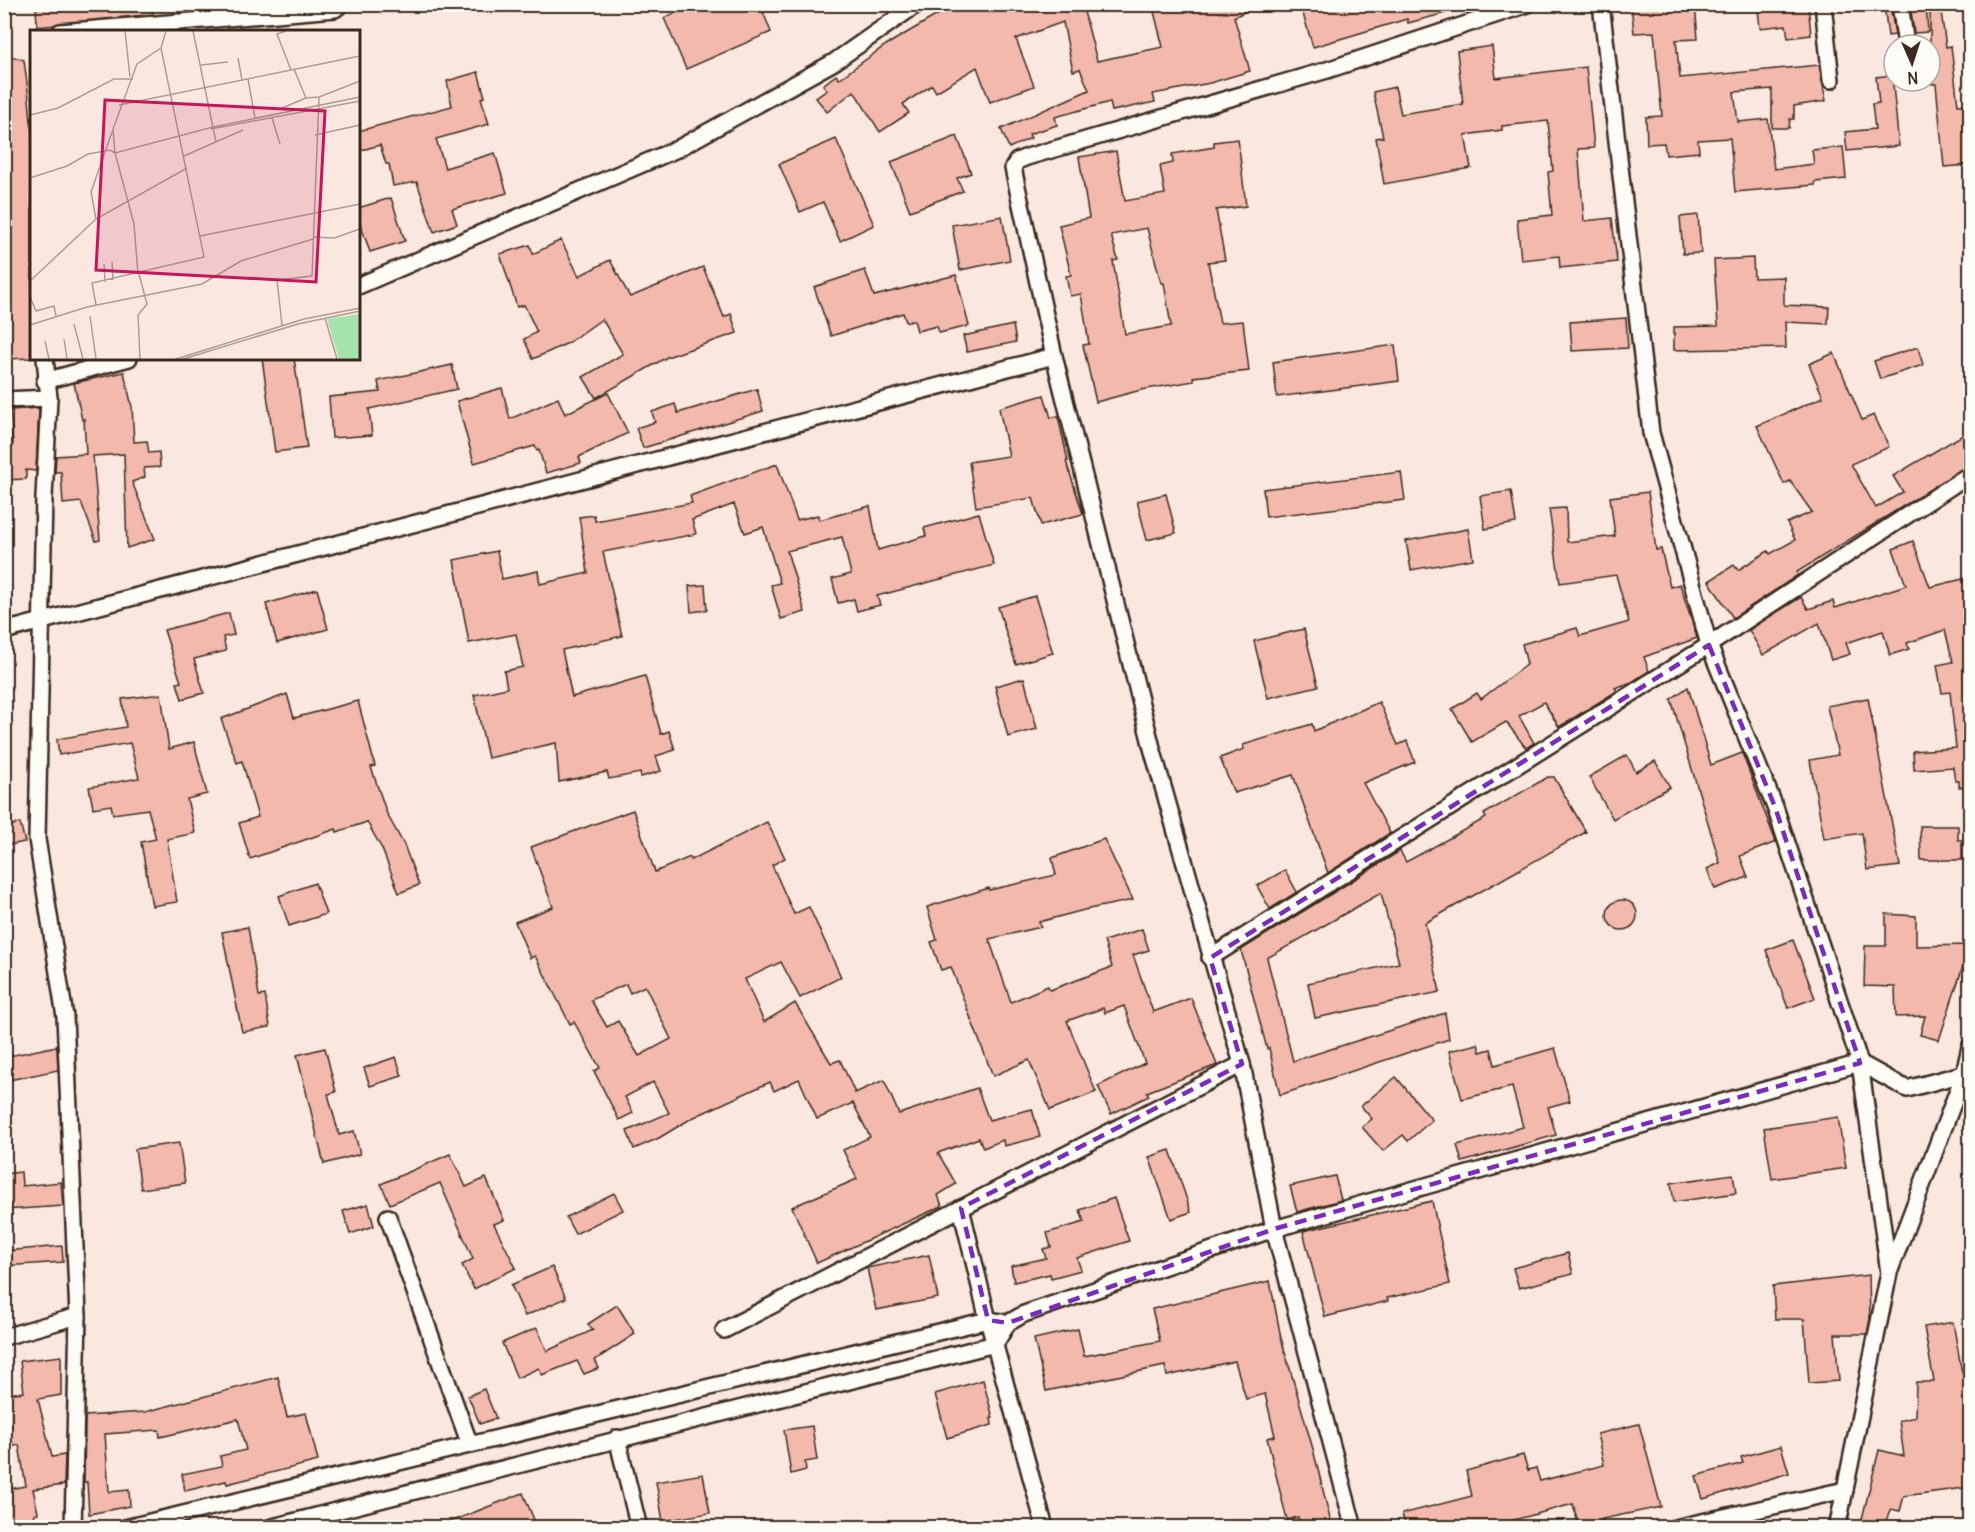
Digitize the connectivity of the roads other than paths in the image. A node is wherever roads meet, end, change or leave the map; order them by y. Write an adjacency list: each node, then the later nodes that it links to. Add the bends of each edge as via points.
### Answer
1 (341, 4): 7 (street, via 335,9)
2 (917, 4): 10 (street, via 834,62 677,149)
3 (1528, 4): 11 (street, via 1324,71 1017,160 1012,168)
4 (1601, 4): 20 (street, via 1652,433)
5 (1822, 4): 9 (street)
6 (1900, 4): 8 (street)
7 (84, 30)
8 (1904, 33)
9 (1832, 80)
10 (360, 285)
11 (1054, 356): 18 (street); 21 (street, via 1152,748)
12 (45, 360): 14 (street)
13 (122, 360): 14 (street)
14 (45, 381): 15 (street)
15 (49, 398): 16 (street); 18 (street)
16 (4, 400)
17 (1971, 474): 20 (street)
18 (42, 622): 19 (street); 30 (street, via 37,839 65,1017)
19 (4, 631)
20 (1709, 645): 21 (street); 23 (street, via 1775,807)
21 (1210, 958): 24 (street)
22 (1971, 1047): 25 (street)
23 (1860, 1063): 25 (street, via 1907,1089); 28 (street); 29 (street)
24 (1242, 1064): 26 (street); 28 (street)
25 (1967, 1073): 29 (street)
26 (961, 1209): 31 (street); 33 (street)
27 (388, 1217): 37 (street)
28 (1274, 1229): 32 (street, via 1024,1314); 44 (street)
29 (1889, 1273): 38 (street)
30 (78, 1316): 34 (street); 39 (street)
31 (988, 1320): 32 (street); 35 (street); 37 (street)
32 (1008, 1323): 35 (street)
33 (724, 1330)
34 (4, 1337)
35 (995, 1344): 36 (street); 43 (street)
36 (618, 1438): 41 (street); 42 (street)
37 (470, 1445): 40 (street)
38 (1845, 1490): 45 (street); 46 (street)
39 (73, 1527)
40 (125, 1527)
41 (269, 1527)
42 (639, 1527)
43 (1045, 1527)
44 (1354, 1527)
45 (1675, 1527)
46 (1835, 1527)

